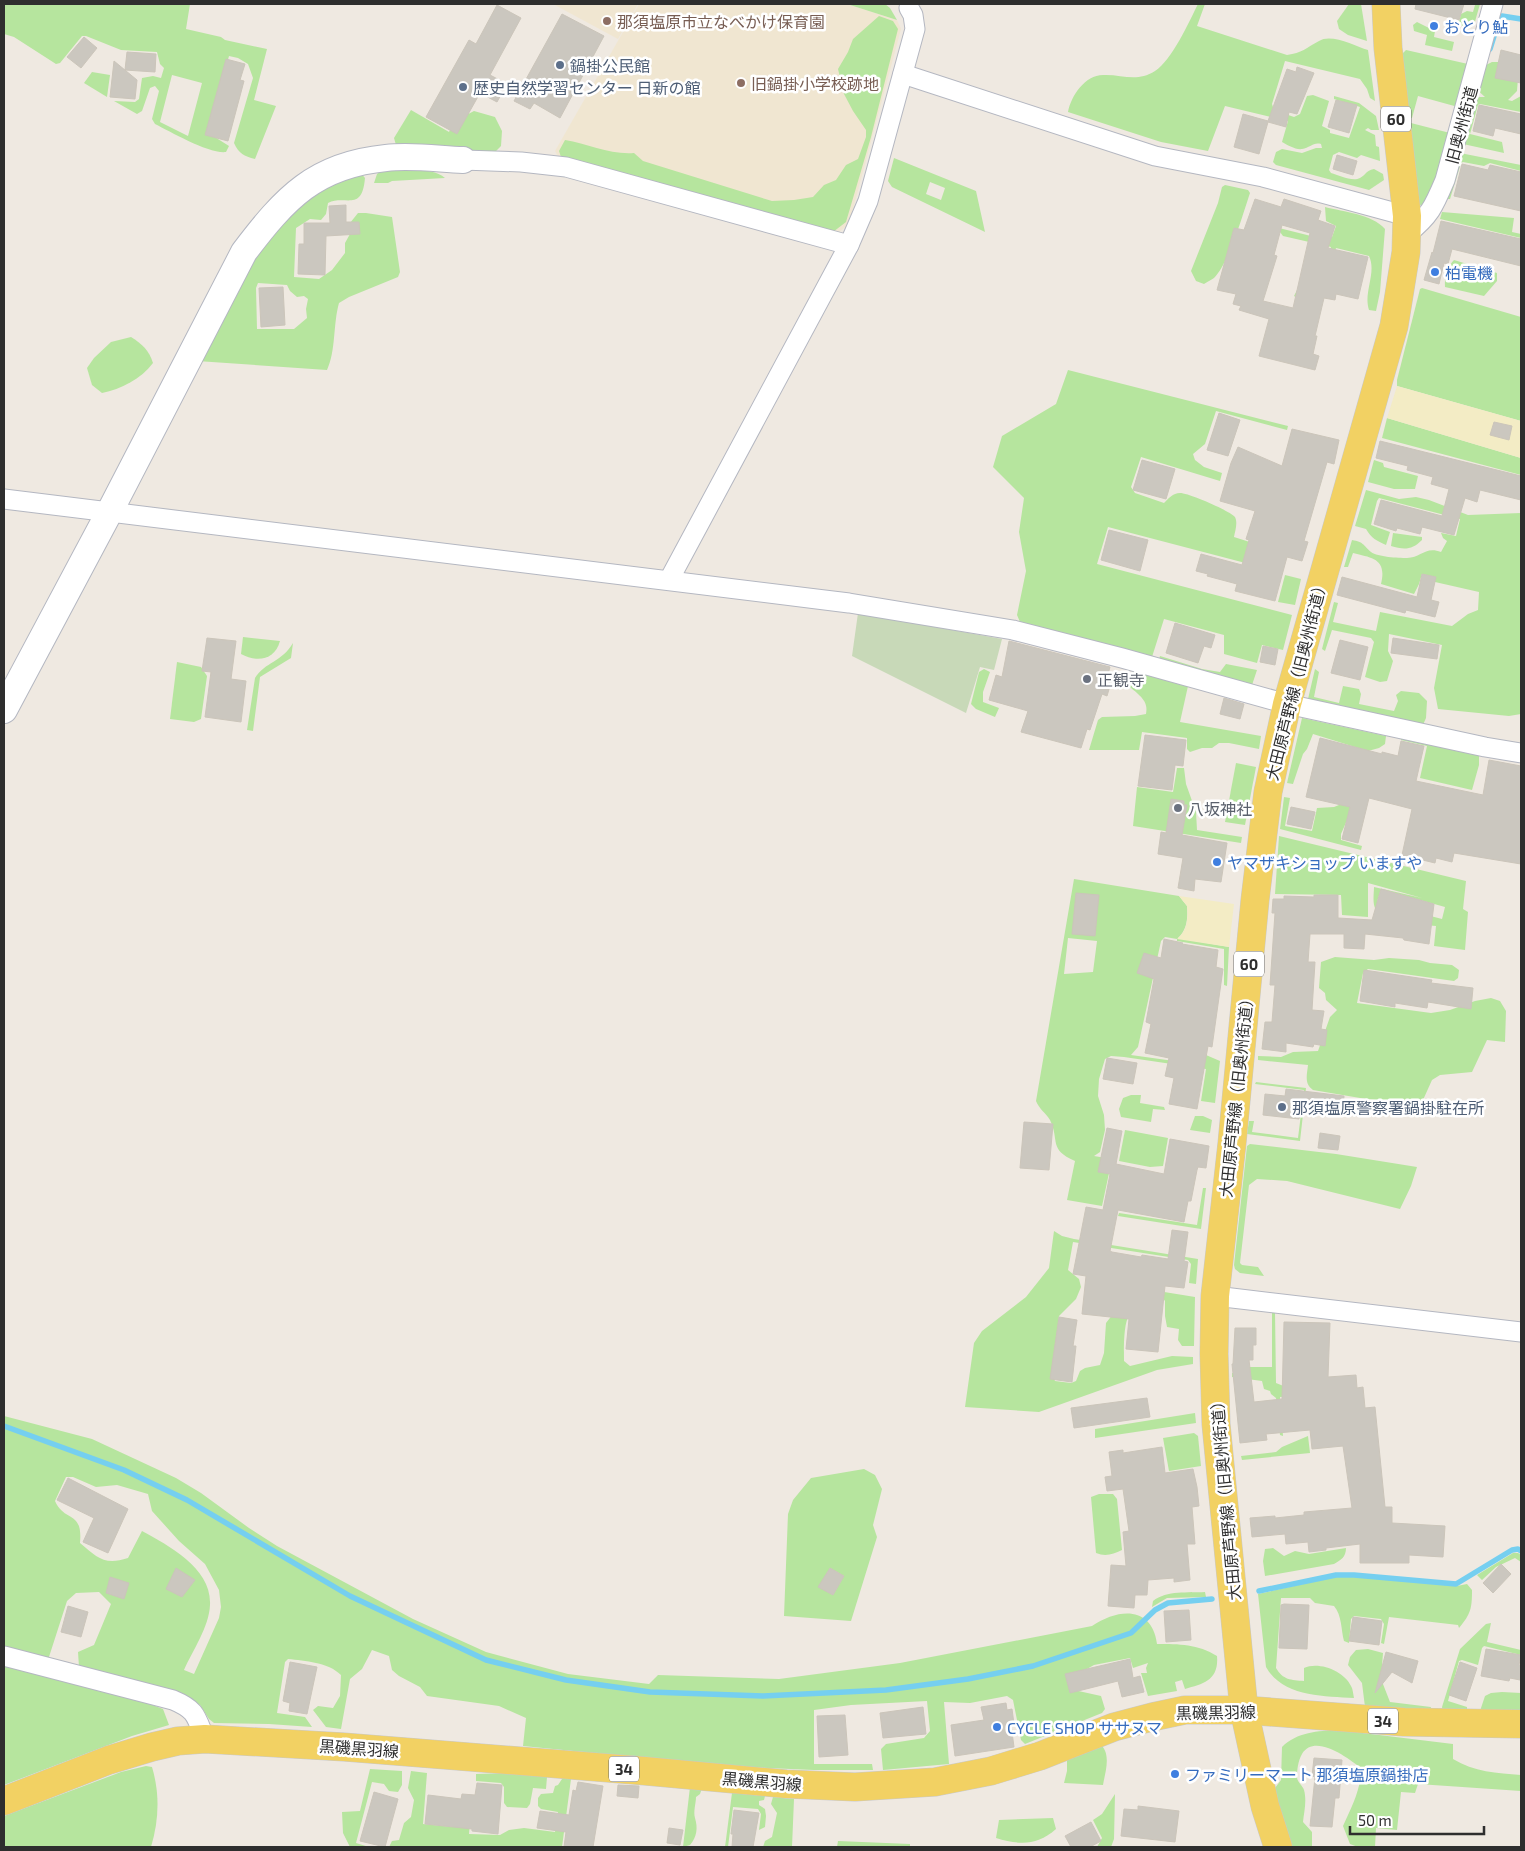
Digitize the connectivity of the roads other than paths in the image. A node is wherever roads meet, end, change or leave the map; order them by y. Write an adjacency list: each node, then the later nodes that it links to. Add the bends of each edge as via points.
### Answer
1 (1386, 4): 6 (main road, 60)
2 (1492, 4): 6 (street, 旧奥州街道, via 1445,180 1434,207 1423,222)
3 (909, 8): 4 (street, via 915,29)
4 (904, 74): 6 (street, via 1155,156 1263,176); 7 (street, via 868,201)
5 (463, 160): 7 (street, via 566,167); 9 (street, via 388,157 354,163 317,178 292,196 244,252)
6 (1407, 225): 11 (main road, 大田原芦野線（旧奥州街道） / 60, via 1402,284 1394,326)
7 (849, 245): 10 (street)
8 (4, 498): 9 (street)
9 (110, 511): 10 (street); 12 (street)
10 (669, 580): 11 (street, via 849,603 1012,630)
11 (1287, 704): 13 (street); 14 (main road, 大田原芦野線（旧奥州街道） / 60, via 1268,792 1260,851)
12 (4, 710)
13 (1521, 753)
14 (1215, 1296): 15 (street); 17 (main road, 大田原芦野線（旧奥州街道） / 60, via 1216,1424)
15 (1521, 1332)
16 (4, 1656): 19 (street, via 174,1700 195,1714)
17 (1244, 1710): 18 (main road, 黒磯黒羽線 / 34, via 1404,1722); 19 (main road, 黒磯黒羽線 / 34, via 1184,1710 1114,1727 991,1771 935,1782 855,1787); 21 (main road, 大田原芦野線（旧奥州街道）, via 1265,1806)
18 (1521, 1724)
19 (205, 1739): 20 (main road, 黒磯黒羽線 / 34, via 152,1747 109,1760)
20 (4, 1801)
21 (1278, 1847)

